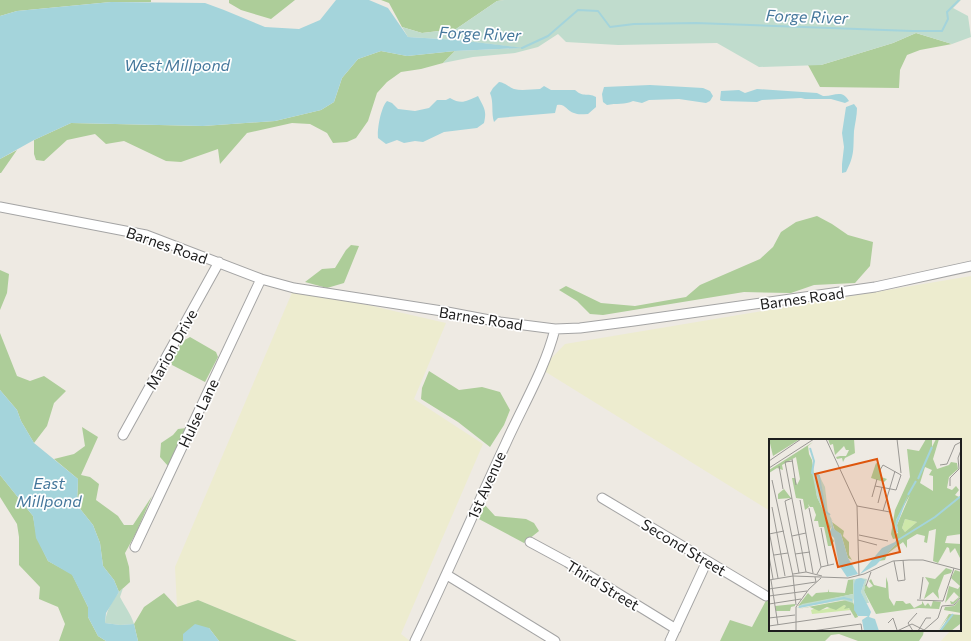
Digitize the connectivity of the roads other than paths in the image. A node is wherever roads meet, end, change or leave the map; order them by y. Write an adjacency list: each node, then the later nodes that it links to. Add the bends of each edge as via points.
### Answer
1 (0, 207): 2 (street, Barnes Road, via 146,235)
2 (219, 262): 4 (street, Barnes Road); 6 (street, Marion Drive)
3 (971, 266): 5 (street, Barnes Road, via 868,289 580,328)
4 (261, 280): 5 (street, Barnes Road, via 320,293); 9 (street, Hulse Lane)
5 (555, 329): 11 (street, 1st Avenue, via 541,369)
6 (123, 436)
7 (602, 498): 10 (street, Second Street)
8 (530, 542): 13 (street, Third Street)
9 (135, 547)
10 (707, 561): 12 (street, Second Street); 13 (street)
11 (447, 576): 14 (street, 1st Avenue); 15 (street)
12 (766, 596)
13 (676, 629): 16 (street)
14 (415, 641)
15 (555, 641)
16 (670, 641)

